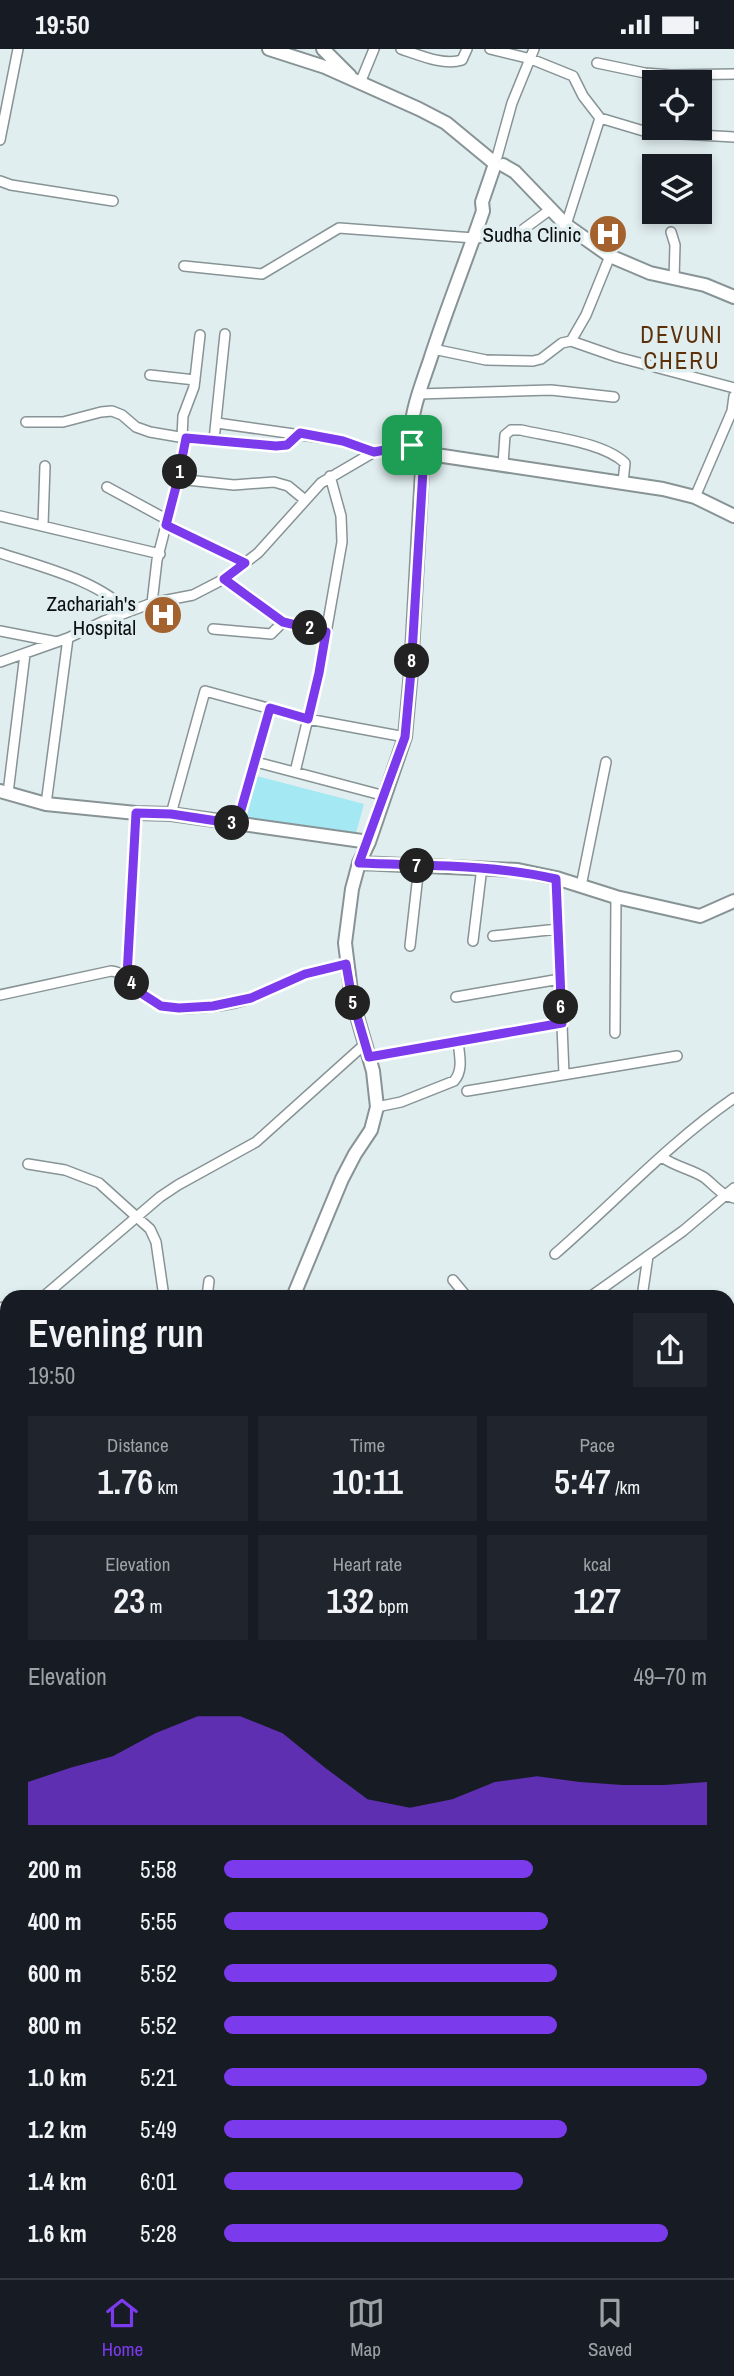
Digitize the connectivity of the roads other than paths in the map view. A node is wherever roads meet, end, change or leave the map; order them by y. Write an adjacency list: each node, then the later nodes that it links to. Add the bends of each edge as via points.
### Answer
1 (18, 49): 15 (street)
2 (269, 49): 12 (street)
3 (323, 49): 12 (street)
4 (374, 49): 12 (street)
5 (401, 49): 6 (street, via 457,62)
6 (467, 49)
7 (490, 49): 9 (street)
8 (534, 49): 9 (street)
9 (531, 59): 13 (street, via 573,76); 16 (street, via 512,103)
10 (597, 63): 11 (street, via 645,73)
11 (734, 74)
12 (356, 81): 16 (street, via 446,123)
13 (600, 118): 14 (street, via 647,132); 20 (street)
14 (734, 137)
15 (0, 140)
16 (498, 164): 19 (street, via 515,172); 22 (street)
17 (0, 181): 18 (street)
18 (113, 201)
19 (551, 209): 20 (street); 22 (street, via 517,234)
20 (566, 225): 23 (street)
21 (671, 232): 25 (street, via 676,246)
22 (474, 238): 24 (street, via 339,229 262,274); 30 (street)
23 (610, 256): 25 (street); 29 (street)
24 (184, 266)
25 (674, 278): 26 (street)
26 (734, 297)
27 (225, 334): 39 (street)
28 (200, 335): 32 (street)
29 (571, 341): 30 (street, via 533,361 486,360); 33 (street)
30 (433, 349): 34 (street)
31 (150, 375): 32 (street)
32 (195, 380): 41 (street, via 183,416)
33 (734, 389)
34 (418, 394): 36 (street, via 541,390); 43 (street)
35 (734, 396): 37 (street)
36 (614, 397)
37 (733, 414): 52 (street)
38 (26, 422): 41 (street, via 62,422 112,411 136,427)
39 (217, 423): 40 (street); 42 (street)
40 (300, 433): 42 (street, via 287,445 276,446); 44 (street)
41 (184, 438): 42 (street); 49 (street)
42 (214, 440)
43 (412, 445): 44 (street); 45 (street)
44 (374, 452): 48 (street)
45 (424, 453): 46 (street); 74 (street)
46 (503, 464): 50 (street); 50 (street, via 505,435 522,430 610,453 625,463)
47 (45, 466): 57 (street)
48 (330, 476): 53 (street); 67 (street, via 341,516 342,542)
49 (178, 479): 53 (street, via 234,485 274,482 288,486); 56 (street)
50 (623, 482): 52 (street)
51 (107, 487): 56 (street)
52 (695, 497): 55 (street)
53 (305, 500): 60 (street)
54 (0, 516): 57 (street)
55 (734, 516)
56 (166, 522): 59 (street); 60 (street)
57 (43, 525): 59 (street)
58 (0, 553): 63 (street, via 73,578)
59 (160, 554): 62 (street)
60 (245, 563): 61 (street)
61 (224, 579): 62 (street, via 193,595); 64 (street)
62 (152, 603): 63 (street)
63 (128, 612): 68 (street)
64 (283, 622): 65 (street, via 271,634); 67 (street)
65 (213, 629)
66 (0, 631): 69 (street)
67 (326, 632): 73 (street)
68 (68, 638): 69 (street); 80 (street)
69 (57, 642): 70 (street)
70 (25, 654): 71 (street); 78 (street)
71 (0, 662)
72 (270, 708): 73 (street); 75 (street); 82 (street, via 205,691)
73 (308, 719): 74 (street); 77 (street)
74 (405, 737): 79 (street)
75 (256, 762): 77 (street); 83 (street)
76 (606, 762): 89 (street)
77 (295, 772): 79 (street)
78 (4, 792): 80 (street)
79 (385, 796): 84 (street)
80 (46, 804): 81 (street)
81 (136, 813): 82 (street); 97 (street)
82 (171, 814): 83 (street)
83 (237, 824): 84 (street)
84 (369, 842): 85 (street)
85 (359, 863): 86 (street); 96 (street, via 349,911)
86 (419, 866): 87 (street); 95 (street)
87 (482, 867): 88 (street); 94 (street)
88 (556, 879): 89 (street); 92 (street)
89 (582, 886): 90 (street)
90 (616, 897): 91 (street, via 700,916); 102 (street)
91 (734, 901)
92 (558, 929): 93 (street); 98 (street)
93 (493, 936)
94 (472, 941)
95 (410, 946)
96 (346, 964): 97 (street, via 305,974 251,998 179,1008 161,1006); 104 (street)
97 (127, 976): 99 (street, via 111,971)
98 (560, 979): 100 (street); 101 (street)
99 (0, 995)
100 (456, 997)
101 (562, 1023): 103 (street); 106 (street)
102 (615, 1033)
103 (458, 1041): 104 (street); 109 (street, via 460,1069 454,1081)
104 (367, 1051): 109 (street); 114 (street, via 256,1142 178,1185)
105 (677, 1056): 106 (street)
106 (564, 1074): 107 (street)
107 (467, 1091)
108 (734, 1098): 110 (street)
109 (377, 1107): 122 (street, via 372,1130 342,1179)
110 (662, 1157): 113 (street); 115 (street)
111 (28, 1164): 114 (street, via 65,1170 99,1184)
112 (734, 1188): 113 (street)
113 (729, 1196): 116 (street)
114 (137, 1218): 119 (street); 120 (street, via 154,1235)
115 (555, 1254)
116 (648, 1256): 124 (street); 125 (street)
117 (453, 1280): 123 (street)
118 (209, 1281): 121 (street)
119 (51, 1290)
120 (163, 1290)
121 (208, 1290)
122 (296, 1290)
123 (461, 1290)
124 (607, 1290)
125 (643, 1290)

